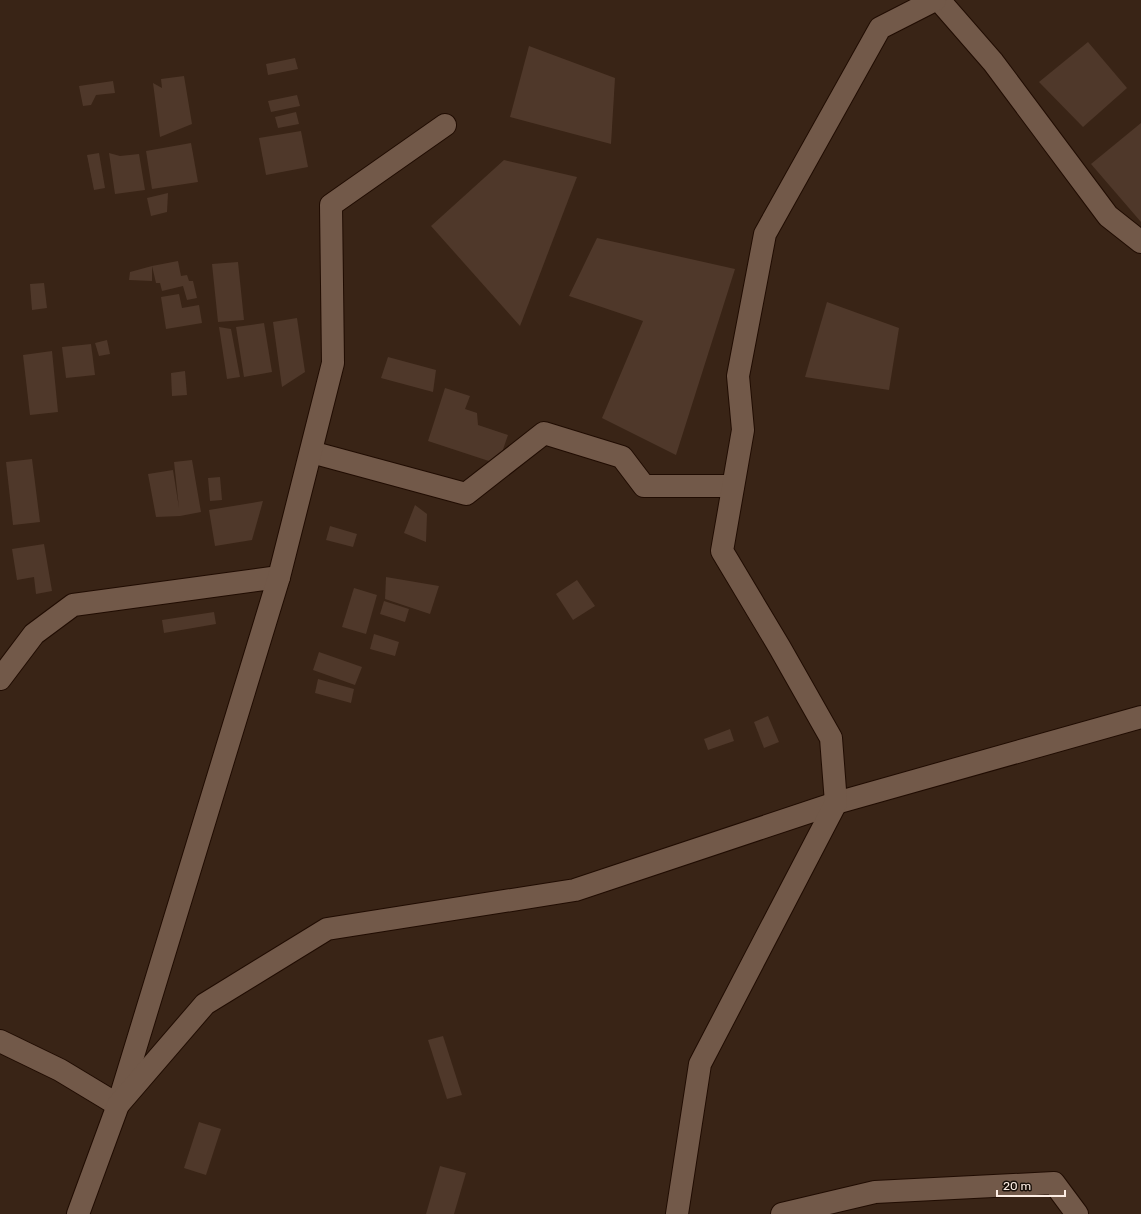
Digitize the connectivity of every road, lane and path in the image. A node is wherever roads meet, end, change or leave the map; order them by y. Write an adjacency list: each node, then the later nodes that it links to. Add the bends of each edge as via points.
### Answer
1 (935, 0): 6 (street, via 880,28 765,234 738,376 743,430)
2 (939, 0): 4 (street, via 992,62 1108,216)
3 (445, 125): 5 (street, via 331,205 333,363)
4 (1141, 242)
5 (311, 452): 6 (street, via 466,494 544,433 622,457 644,486); 7 (street)
6 (733, 486): 10 (street, via 722,551 831,738)
7 (280, 577): 8 (street, via 73,605 34,634); 12 (street)
8 (0, 680)
9 (1141, 717): 10 (street)
10 (836, 803): 12 (street, via 575,890 327,929 205,1004); 14 (street, via 700,1064)
11 (0, 1041): 12 (street, via 60,1070)
12 (118, 1105): 13 (street)
13 (78, 1214)
14 (677, 1214)
15 (782, 1214): 16 (street, via 875,1192 1054,1183)
16 (1077, 1214)

